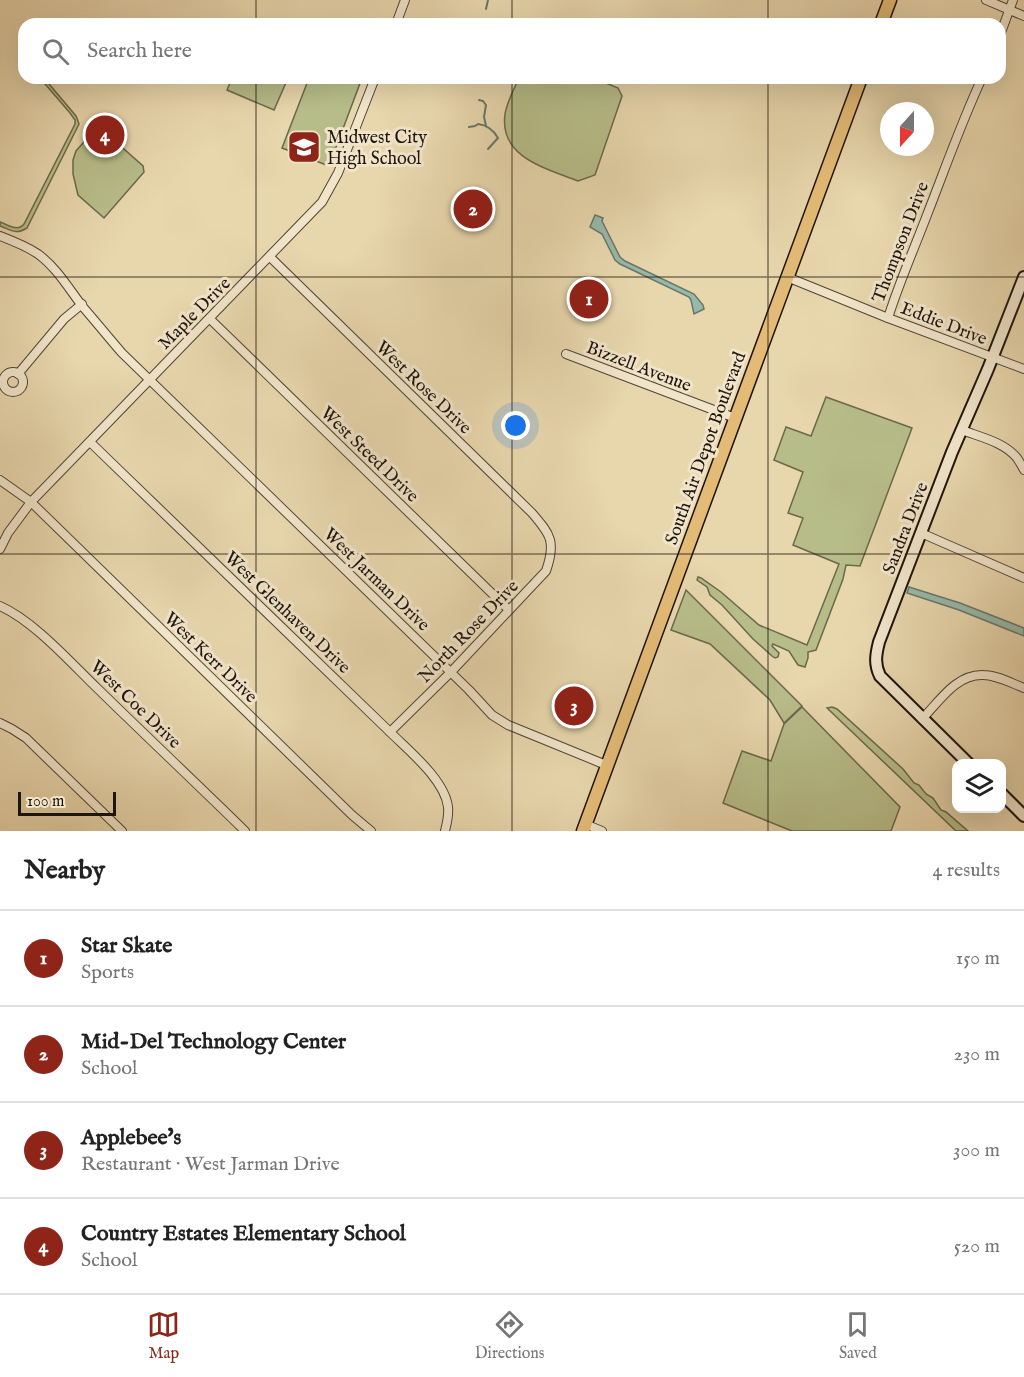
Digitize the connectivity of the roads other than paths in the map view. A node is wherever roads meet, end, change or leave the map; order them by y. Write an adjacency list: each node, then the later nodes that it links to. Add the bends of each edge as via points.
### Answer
1 (405, 0): 7 (street)
2 (890, 0): 8 (main road)
3 (986, 0): 5 (street)
4 (1013, 0): 5 (street)
5 (1009, 10): 6 (street); 9 (street)
6 (1024, 16)
7 (398, 18)
8 (883, 18)
9 (1006, 18)
10 (373, 84): 14 (street, Maple Drive, via 329,192)
11 (859, 84): 15 (main road, South Air Depot Boulevard)
12 (979, 84): 18 (street, Thompson Drive)
13 (0, 236): 17 (street, West Jarman Drive, via 38,255)
14 (270, 257): 19 (street, Maple Drive); 32 (street, West Rose Drive, via 532,513 546,529)
15 (787, 277): 18 (street, Eddie Drive); 25 (main road, South Air Depot Boulevard)
16 (1024, 277): 21 (street, Sandra Drive)
17 (82, 304): 23 (street, via 64,319); 24 (street, West Jarman Drive)
18 (888, 318): 21 (street, Eddie Drive)
19 (210, 319): 24 (street, Maple Drive); 37 (street, West Steed Drive)
20 (566, 354): 25 (street, Bizzell Avenue)
21 (993, 357): 22 (street, Eddie Drive); 26 (street, Sandra Drive)
22 (1024, 369)
23 (18, 374)
24 (149, 379): 27 (street, Maple Drive); 38 (street, West Jarman Drive)
25 (735, 418): 44 (main road, South Air Depot Boulevard)
26 (962, 430): 28 (street, via 1007,449); 31 (street, Sandra Drive)
27 (90, 442): 30 (street, Maple Drive); 42 (street, West Glenhaven Drive)
28 (1024, 470)
29 (0, 480): 30 (street, West Kerr Drive)
30 (31, 502): 33 (street, Maple Drive); 50 (street, West Kerr Drive)
31 (921, 533): 35 (street); 40 (street, Sandra Drive, via 879,642 876,668)
32 (551, 543): 37 (street, North Rose Drive, via 546,571)
33 (0, 549)
34 (1024, 566): 35 (street)
35 (1022, 577)
36 (0, 606): 49 (street, West Coe Drive, via 27,623 64,656)
37 (509, 610): 38 (street, North Rose Drive)
38 (451, 672): 42 (street, North Rose Drive); 44 (street, West Jarman Drive, via 492,715 508,725)
39 (1024, 688): 40 (street, via 996,677 964,679)
40 (922, 719): 43 (street, Sandra Drive)
41 (0, 723): 48 (street, via 26,738)
42 (390, 732): 51 (street, West Glenhaven Drive, via 443,790 448,805)
43 (964, 759)
44 (606, 765): 47 (main road, South Air Depot Boulevard)
45 (1006, 799): 46 (street)
46 (1024, 816)
47 (584, 828): 52 (street)
48 (122, 831)
49 (245, 831)
50 (371, 831)
51 (445, 831)
52 (602, 831)

